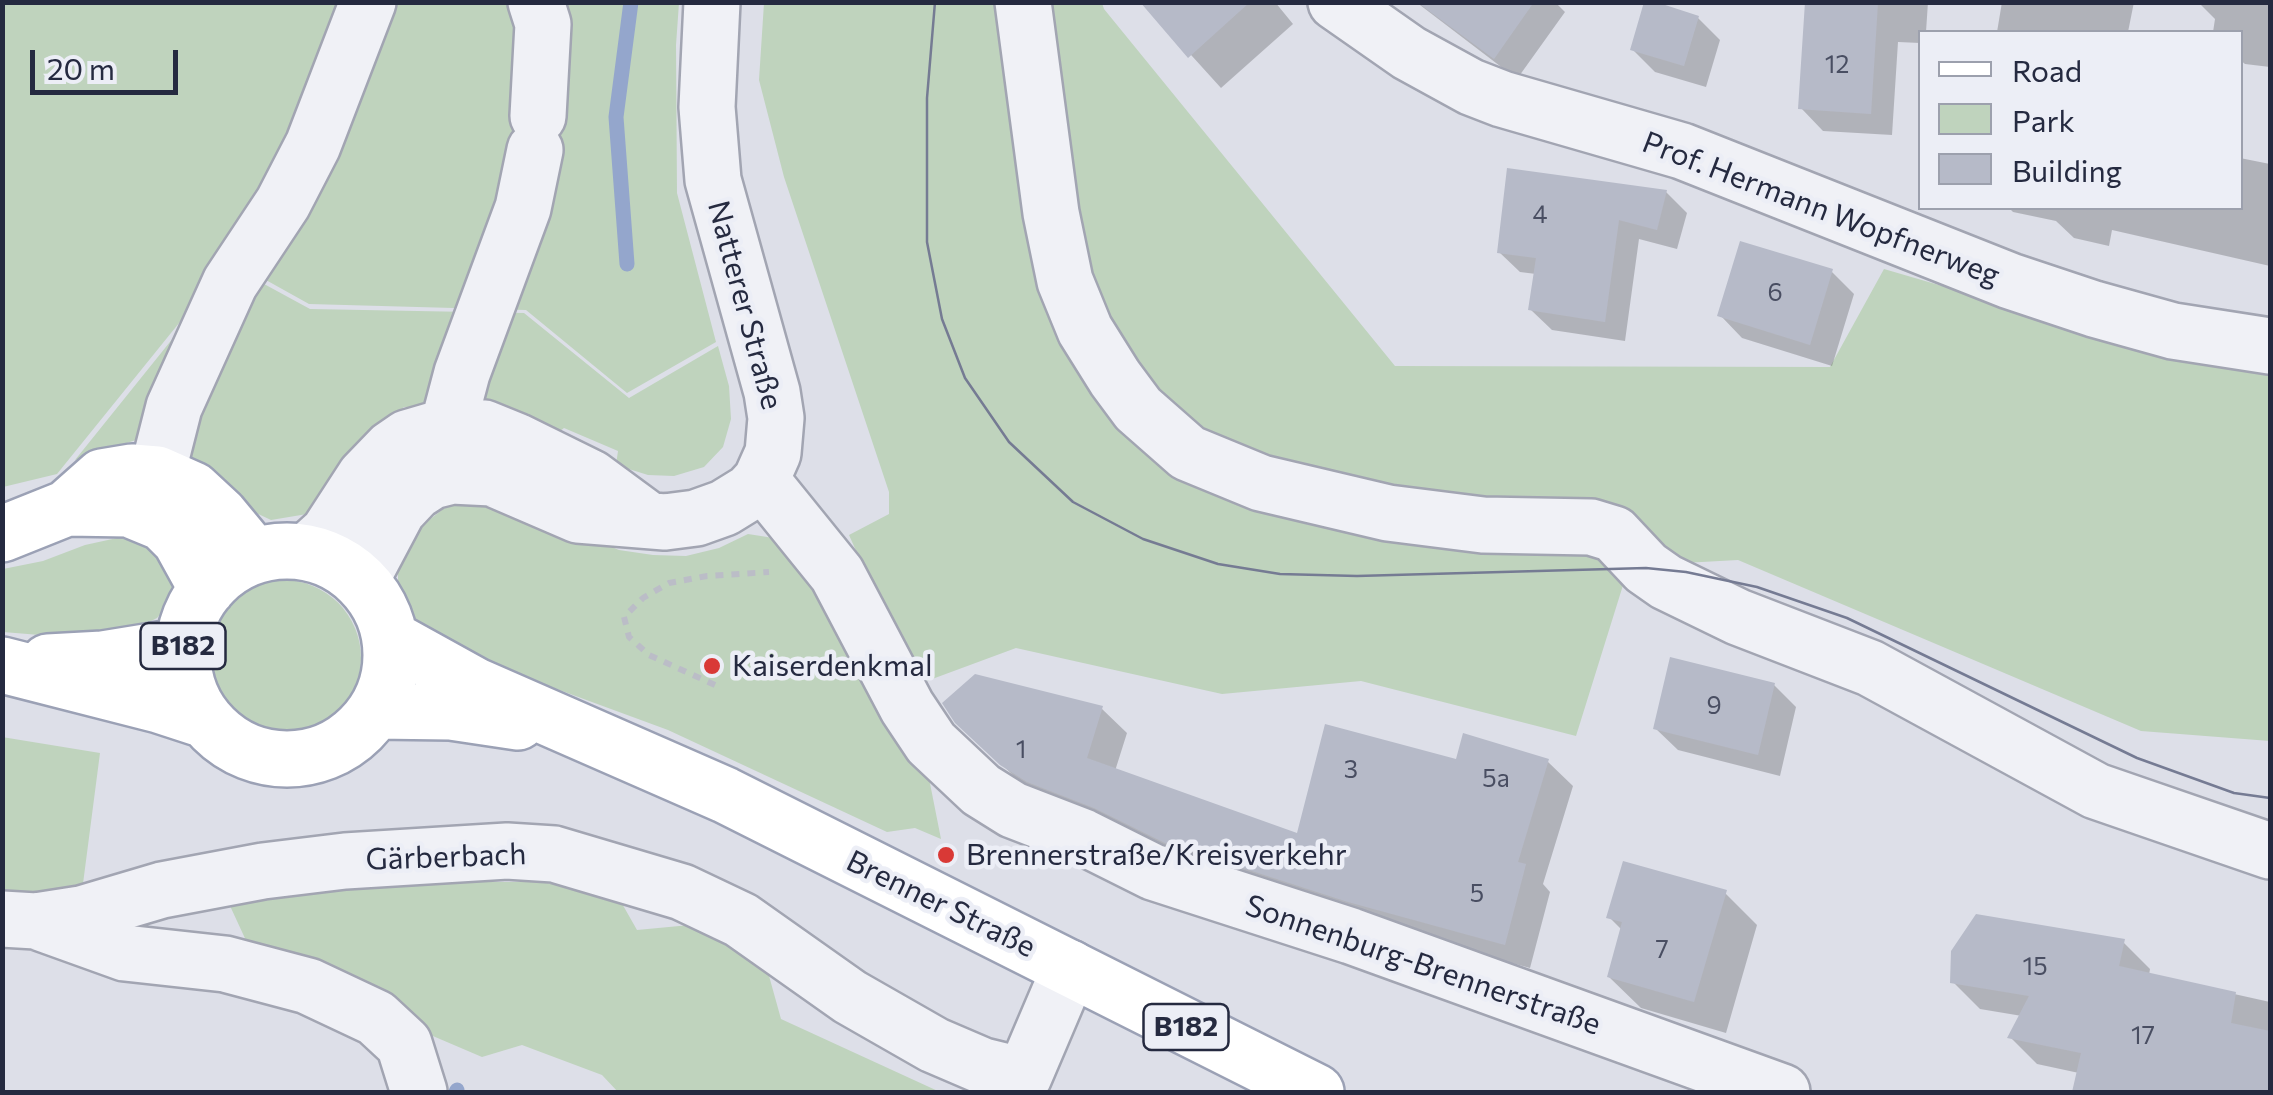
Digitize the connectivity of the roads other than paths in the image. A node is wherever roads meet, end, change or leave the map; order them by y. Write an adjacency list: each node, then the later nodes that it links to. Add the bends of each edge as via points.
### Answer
1 (368, 2): 8 (street, via 313,145 230,283 181,391)
2 (536, 2): 7 (street, via 543,24 537,133 518,222)
3 (712, 2): 9 (street, Natterer Straße, via 707,107 713,180 776,418 773,452)
4 (1024, 2): 23 (street, via 1065,281 1085,330 1126,394 1188,452 1261,484 1388,513 1614,534 1666,582 1870,668 2096,791)
5 (1336, 2): 6 (street, Prof. Hermann Wopfnerweg, via 1472,88 1693,156 2094,308 2173,331)
6 (2270, 346)
7 (448, 426): 11 (street, via 484,428 516,441 591,478); 13 (street, via 391,449)
8 (157, 474): 10 (main road, via 102,478); 14 (main road, via 193,490)
9 (761, 480): 11 (street, via 712,513); 29 (street, Sonnenburg-Brennerstraße, via 838,574 932,742 981,790 1013,810 1153,872)
10 (67, 508): 12 (main road); 16 (main road, via 129,510 163,522)
11 (648, 520): 15 (street, via 578,515 492,478 452,476 432,481 398,510)
12 (2, 534)
13 (308, 552): 14 (main road, B182); 15 (main road, B182)
14 (254, 556): 16 (main road, B182)
15 (361, 580): 17 (main road)
16 (207, 589): 18 (main road, B182)
17 (391, 639): 20 (main road, B182, via 392,665); 22 (main road, Brenner Straße / B182)
18 (184, 646): 19 (main road, B182); 21 (main road, B182, via 184,672)
19 (2, 665): 21 (main road, B182)
20 (376, 711): 21 (main road, B182, via 326,753 293,760 230,743); 22 (main road, Brenner Straße / B182, via 450,712)
21 (205, 720)
22 (575, 731): 25 (main road, Brenner Straße / B182, via 725,795)
23 (2270, 852)
24 (19, 920): 26 (street, Gärberbach, via 81,914 263,870 489,852 554,854 697,899 741,920 850,997 934,1045); 28 (street, via 125,953 225,964 308,986 376,1018 404,1044)
25 (1070, 968): 26 (street, Gärberbach); 27 (main road, Brenner Straße / B182)
26 (1025, 1084)
27 (1315, 1090)
28 (419, 1092)
29 (1782, 1092)

